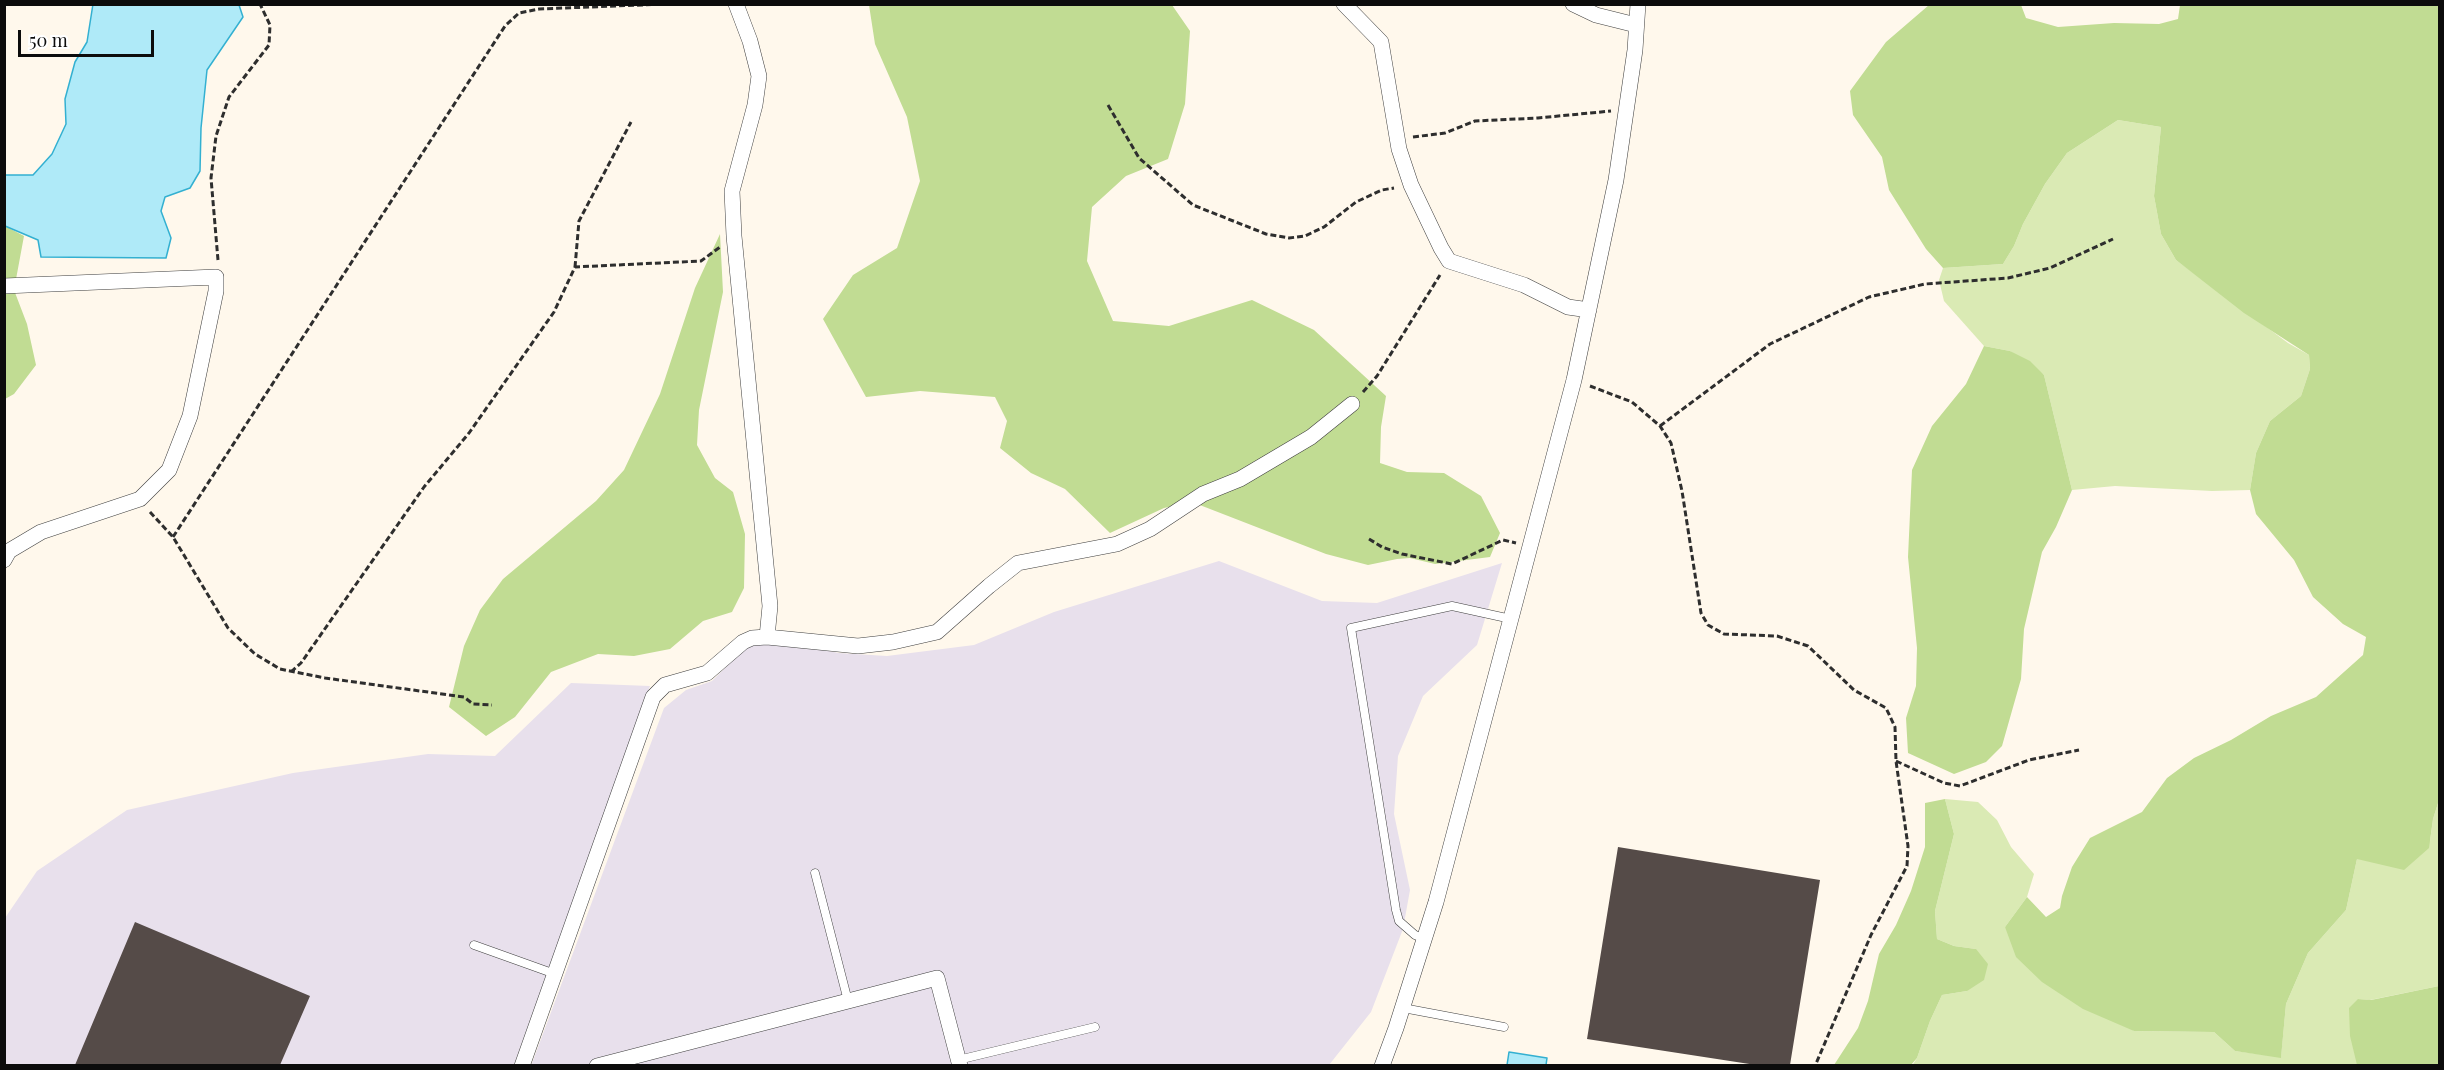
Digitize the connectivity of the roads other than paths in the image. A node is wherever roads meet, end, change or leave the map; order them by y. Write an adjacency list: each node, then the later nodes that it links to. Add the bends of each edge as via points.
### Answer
1 (735, 4): 11 (street, via 759,76 732,191 770,606)
2 (1344, 4): 7 (street, via 1381,42 1396,139 1411,185 1449,261 1524,285 1568,307)
3 (1573, 4): 5 (street, via 1596,15)
4 (1638, 4): 5 (street)
5 (1636, 25): 7 (street, via 1616,180)
6 (4, 286): 9 (street, via 216,277 190,416 169,470 140,499 41,532 9,552)
7 (1589, 310): 10 (street)
8 (1352, 404): 11 (street, via 1311,437 1240,479 1203,495 1150,529 1117,544 1018,563 937,632 858,646)
9 (4, 560)
10 (1511, 619): 13 (street); 13 (lane, via 1452,606 1352,628 1396,910 1399,921)
11 (767, 637): 15 (street, via 743,642 707,673 665,685 653,697)
12 (815, 873): 16 (lane)
13 (1425, 939): 17 (street)
14 (474, 945): 15 (lane)
15 (555, 974): 21 (street)
16 (848, 1001): 20 (street, via 937,978); 22 (street)
17 (1403, 1008): 19 (lane); 23 (street)
18 (1095, 1027): 20 (lane)
19 (1504, 1027)
20 (959, 1063)
21 (522, 1065)
22 (597, 1065)
23 (1382, 1065)

